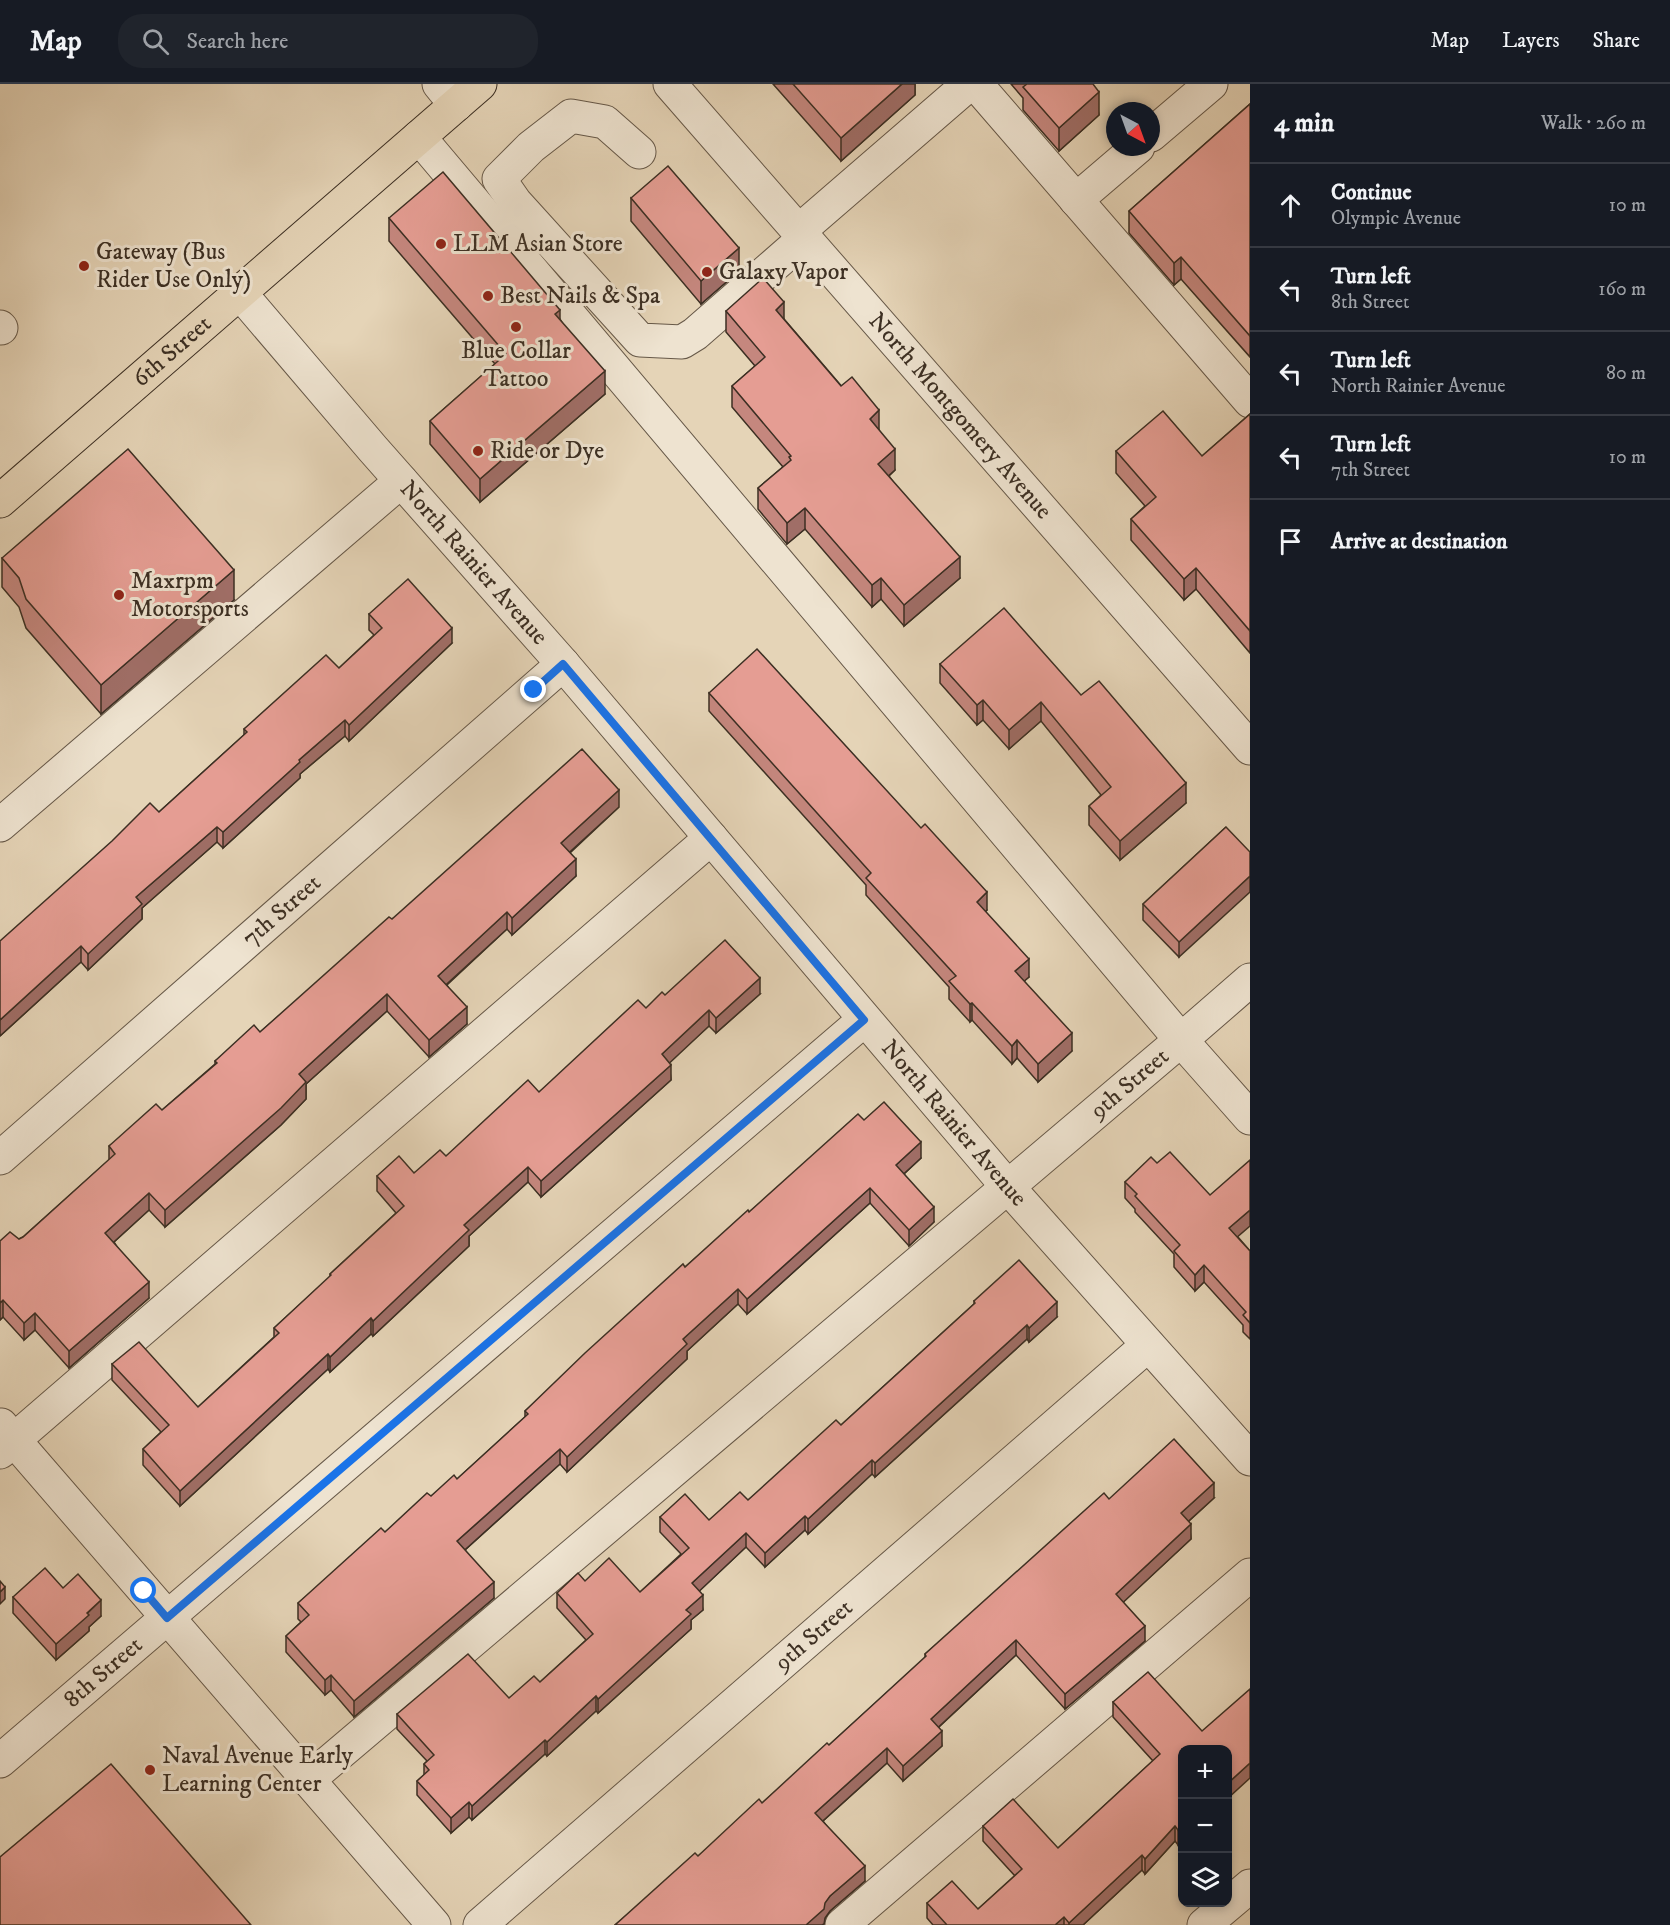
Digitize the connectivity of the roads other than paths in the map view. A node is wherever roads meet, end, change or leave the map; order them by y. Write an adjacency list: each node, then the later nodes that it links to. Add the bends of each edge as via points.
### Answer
1 (670, 84): 11 (street, North Montgomery Avenue)
2 (969, 84): 11 (street)
3 (975, 84): 10 (street)
4 (1211, 84): 6 (street)
5 (458, 91): 7 (main road, 6th Street)
6 (1160, 127)
7 (419, 137): 12 (main road, 6th Street); 22 (street)
8 (639, 152): 11 (street, via 605,122 571,116 531,147 499,179 514,202 640,340 682,342 695,334)
9 (1127, 156): 10 (street)
10 (1076, 200): 13 (street)
11 (802, 235): 17 (street, North Montgomery Avenue)
12 (240, 292): 14 (street, North Rainier Avenue); 15 (main road, 6th Street)
13 (1250, 401)
14 (401, 481): 16 (street, North Rainier Avenue); 18 (street)
15 (0, 501)
16 (563, 664): 19 (street, North Rainier Avenue); 24 (street, 7th Street)
17 (1250, 748)
18 (0, 825)
19 (711, 838): 21 (street, North Rainier Avenue); 27 (street)
20 (1250, 980): 22 (street, 9th Street)
21 (864, 1020): 25 (street, North Rainier Avenue); 30 (street, 8th Street)
22 (1181, 1040): 23 (street); 25 (street, 9th Street)
23 (1250, 1118)
24 (0, 1158)
25 (1007, 1186): 26 (street, North Rainier Avenue); 32 (street, 9th Street)
26 (1148, 1345): 28 (street, North Rainier Avenue); 35 (street, 9th Street)
27 (5, 1439): 30 (street)
28 (1250, 1459)
29 (1250, 1575): 36 (street)
30 (167, 1618): 31 (street, 8th Street); 32 (street)
31 (0, 1761)
32 (308, 1780): 34 (street)
33 (1250, 1886): 37 (street)
34 (434, 1925)
35 (480, 1925)
36 (842, 1925)
37 (1204, 1925)

